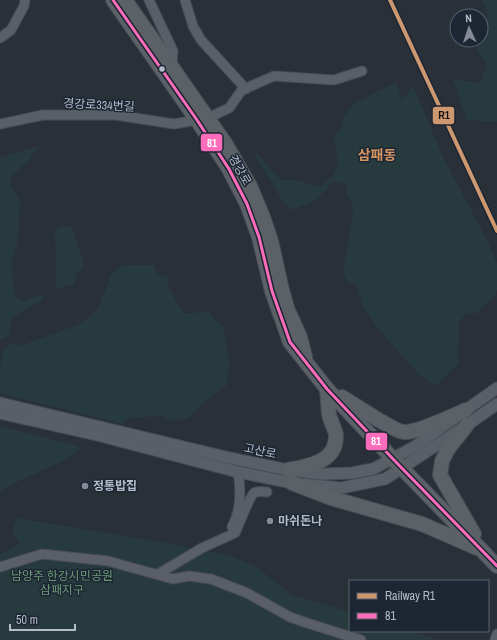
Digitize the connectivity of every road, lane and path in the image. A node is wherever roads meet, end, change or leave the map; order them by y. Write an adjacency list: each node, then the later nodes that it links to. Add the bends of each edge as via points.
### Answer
1 (26, 0): 6 (street, via 11,30)
2 (113, 0): 10 (main road, 경강로)
3 (125, 0): 7 (main road, 경강로)
4 (149, 0): 7 (street, via 172,50)
5 (185, 0): 9 (street, via 192,26 201,40)
6 (0, 38)
7 (172, 65): 10 (main road, 경강로)
8 (362, 71): 9 (street, via 334,80 274,76)
9 (246, 88): 10 (street, 경강로334번길, via 229,108)
10 (202, 119): 11 (street, 경강로334번길, via 174,124 116,115 43,115); 13 (main road, 경강로, via 225,143 250,186 271,241 287,308 300,337 307,363)
11 (0, 124)
12 (497, 388): 16 (street, 고산로)
13 (327, 389): 16 (main road, via 392,428 404,432); 19 (main road, 경강로); 21 (main road, via 329,414 336,434 334,449 325,458)
14 (0, 404): 21 (street, 고산로, via 230,458)
15 (497, 404): 18 (street, 고산로)
16 (466, 410): 19 (street, 고산로, via 414,447)
17 (0, 413): 20 (street, 고산로)
18 (467, 425): 19 (street, 고산로); 24 (main road, via 448,449 442,461 440,475)
19 (398, 463): 21 (street, 고산로, via 352,473); 24 (main road, 경강로)
20 (238, 472): 21 (street, 고산로); 23 (street, via 240,486 235,521 229,531 210,540)
21 (290, 476): 24 (main road, via 331,498 422,524)
22 (267, 492): 23 (street, via 254,493 247,503 235,533)
23 (202, 548): 27 (street)
24 (482, 551): 25 (main road, 경강로)
25 (497, 566)
26 (0, 567): 27 (street, via 42,554 108,561)
27 (158, 574): 29 (street, via 173,579 189,576 210,579 247,593 296,619)
28 (497, 634): 30 (street)
29 (361, 640)
30 (495, 640)

